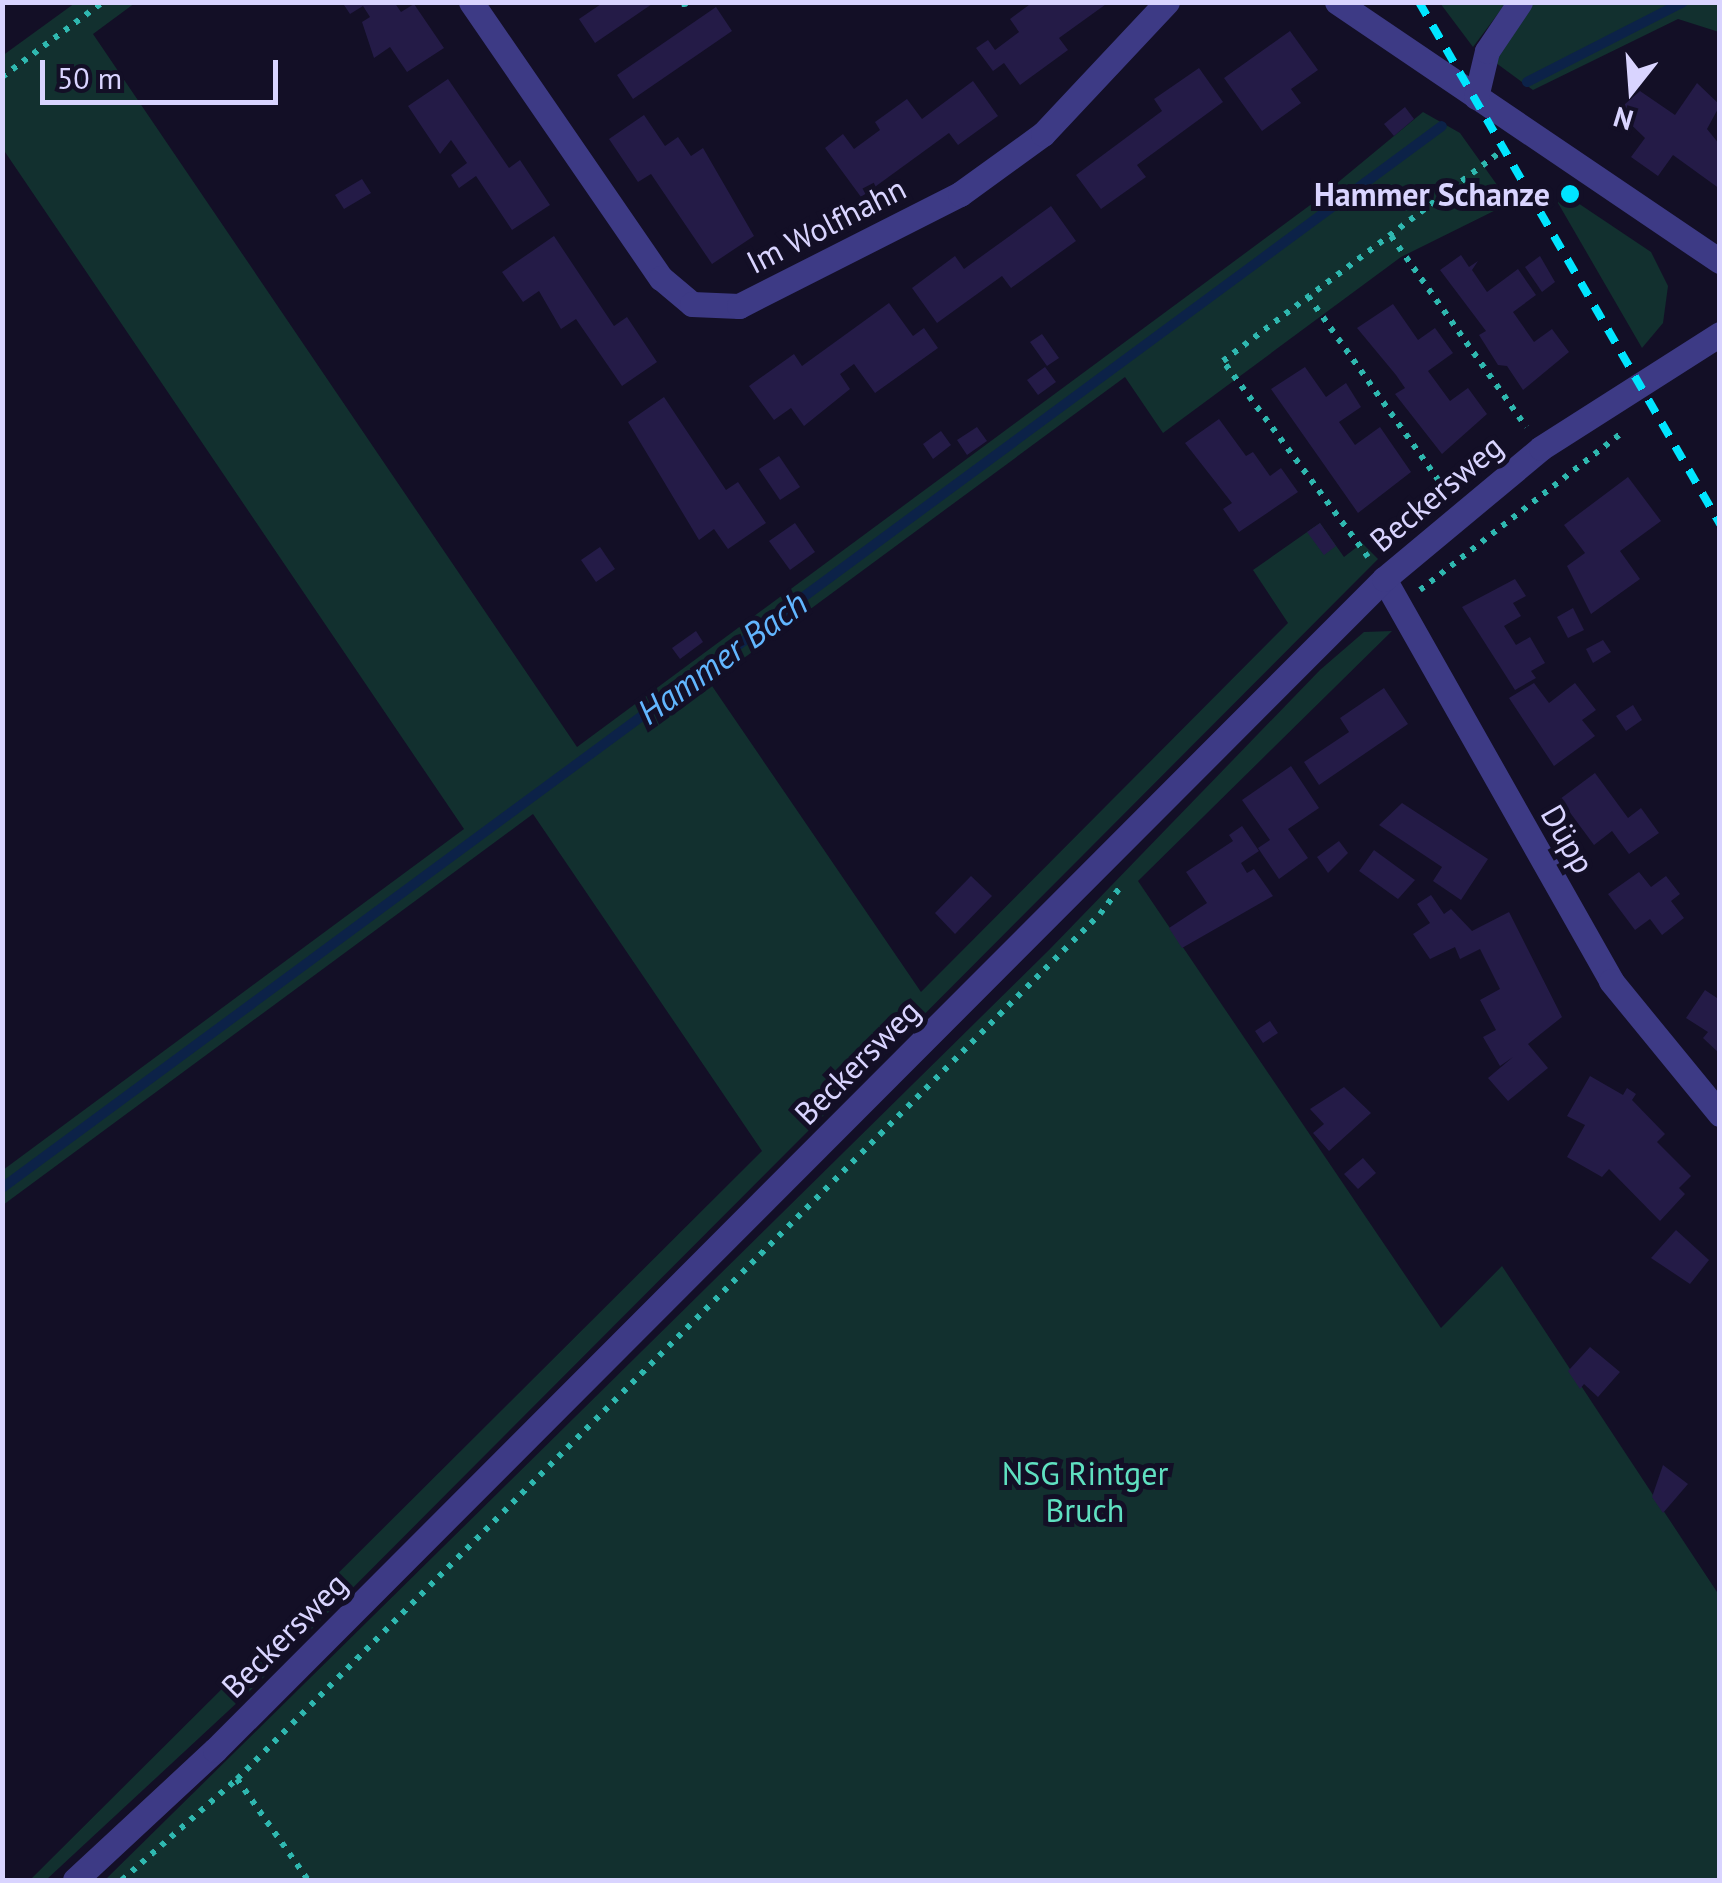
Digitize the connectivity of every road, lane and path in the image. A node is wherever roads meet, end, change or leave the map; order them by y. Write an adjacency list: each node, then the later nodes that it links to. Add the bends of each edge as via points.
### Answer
1 (103, 2): 6 (path)
2 (472, 2): 3 (street, Im Wolfhahn, via 661,278 692,304 739,306 960,194 1043,134)
3 (1166, 2)
4 (1337, 2): 7 (street)
5 (1520, 2): 7 (street, via 1486,51)
6 (2, 77)
7 (1476, 97): 8 (street)
8 (1526, 131): 9 (path); 10 (street)
9 (1392, 236): 11 (path); 13 (path)
10 (1720, 261)
11 (1308, 296): 14 (path); 15 (path, via 1224,361)
12 (1720, 334): 13 (street, Beckersweg)
13 (1541, 448): 14 (street, Beckersweg)
14 (1461, 513): 15 (street, Beckersweg)
15 (1384, 579): 17 (street, Düpp, via 1612,981); 18 (street, Beckersweg)
16 (1130, 872): 19 (path, via 1086,928)
17 (1720, 1114)
18 (215, 1750): 19 (path); 20 (street, Beckersweg)
19 (237, 1779): 21 (path); 22 (path)
20 (75, 1880)
21 (122, 1880)
22 (308, 1880)

